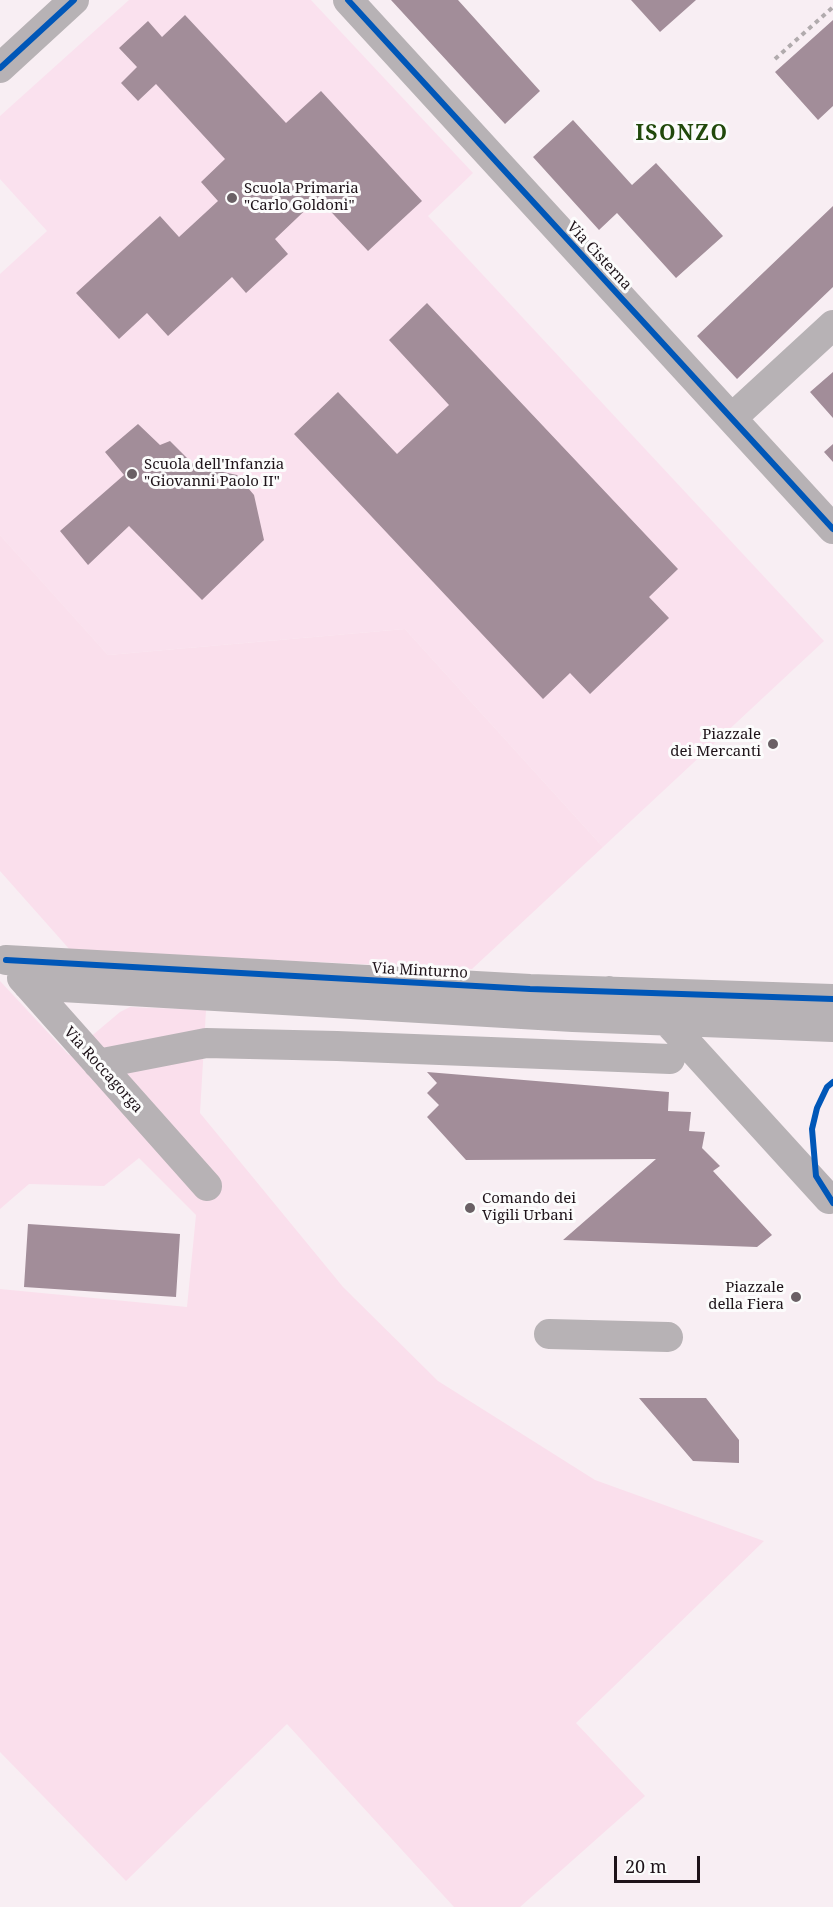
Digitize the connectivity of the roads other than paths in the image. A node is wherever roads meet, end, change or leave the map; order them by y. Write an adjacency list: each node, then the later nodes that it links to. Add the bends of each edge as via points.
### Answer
1 (74, 0): 3 (street)
2 (348, 0): 5 (street, Via Cisterna)
3 (0, 68)
4 (833, 325): 5 (street)
5 (732, 418): 6 (street, Via Cisterna)
6 (833, 528)
7 (3, 957): 8 (street, Via Roccagorga); 9 (street, Via Minturno)
8 (28, 985): 11 (street); 15 (street, Via Roccagorga)
9 (609, 991): 10 (street, Via Minturno); 11 (street)
10 (833, 999)
11 (573, 1017): 12 (street)
12 (667, 1021): 13 (street); 17 (street)
13 (833, 1027)
14 (670, 1059): 15 (street, via 206,1043)
15 (98, 1064): 16 (street, Via Roccagorga)
16 (207, 1186)
17 (829, 1199)
18 (549, 1334): 19 (street)
19 (668, 1337)

